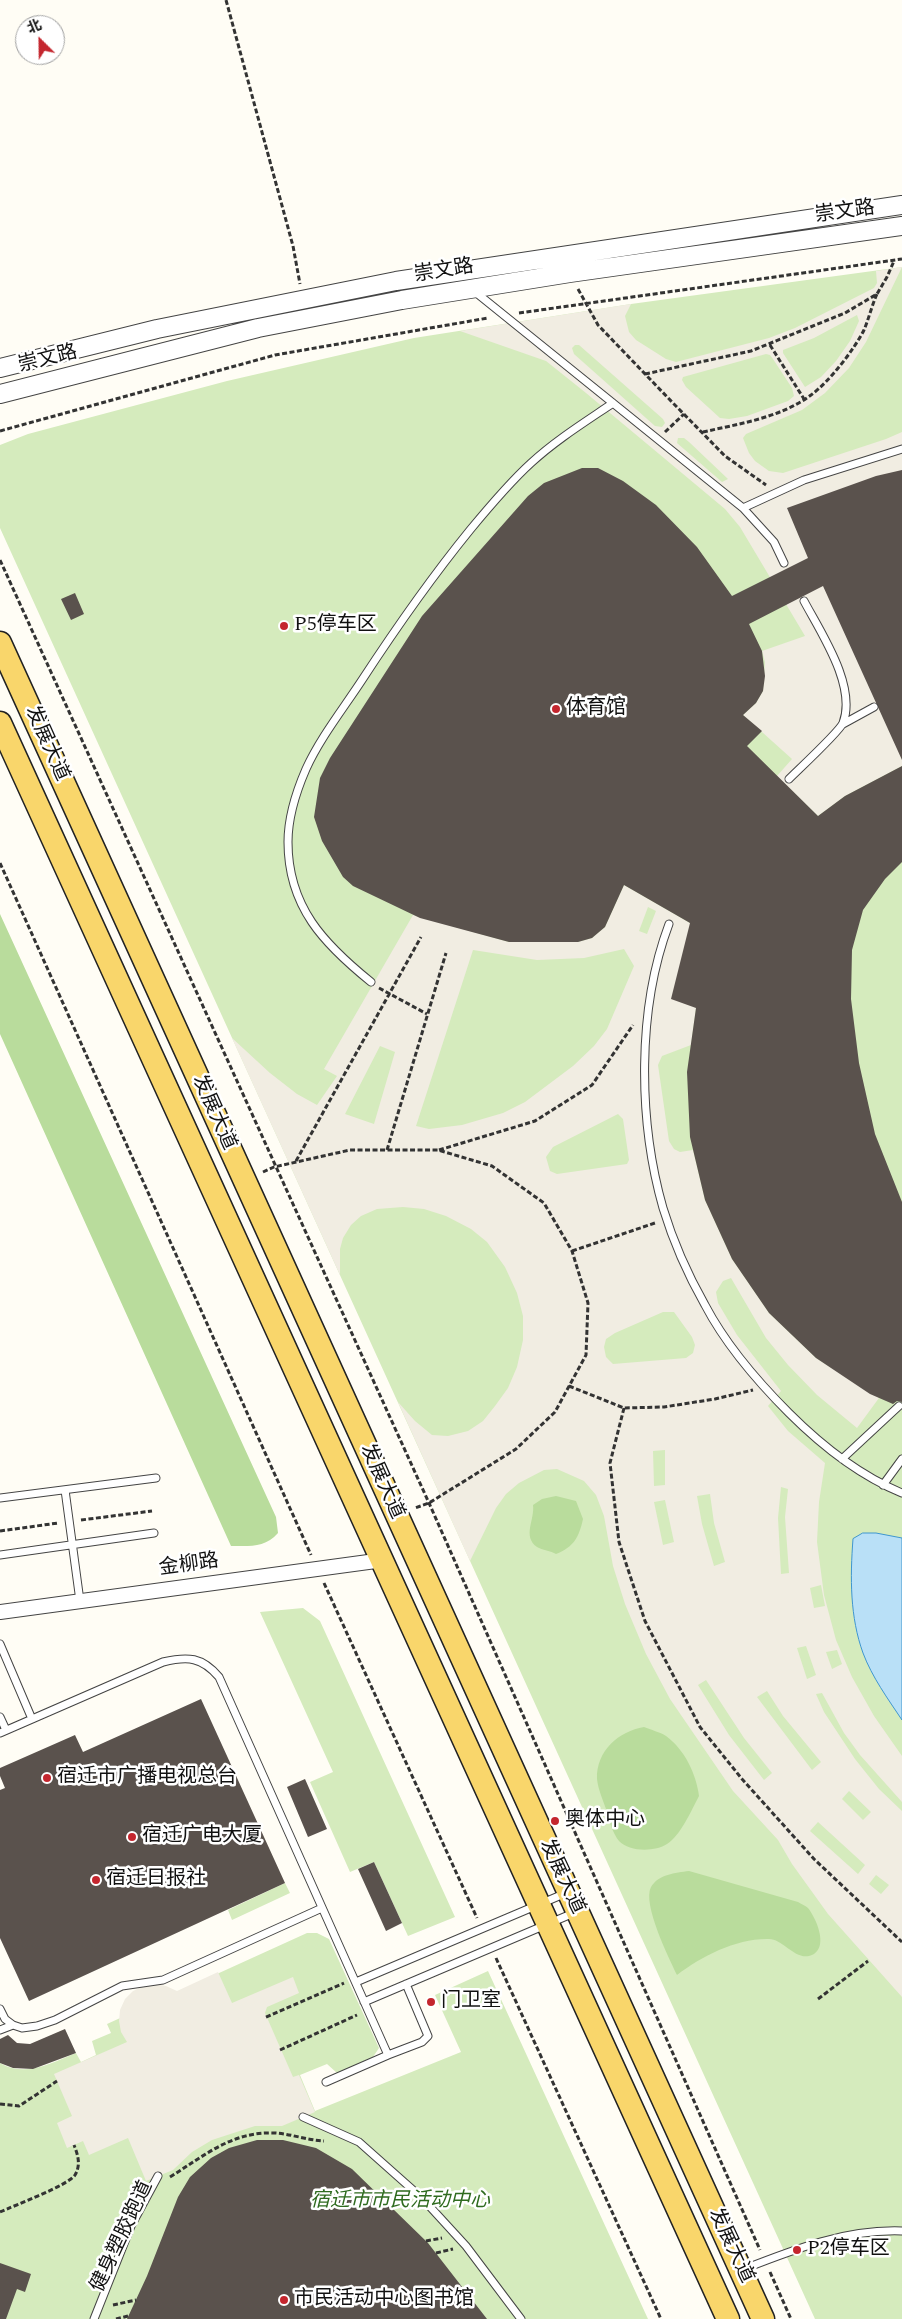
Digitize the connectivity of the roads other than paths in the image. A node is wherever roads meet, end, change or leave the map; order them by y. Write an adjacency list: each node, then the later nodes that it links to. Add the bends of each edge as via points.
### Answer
1 (902, 205): 4 (street, 崇文路, via 406,279 157,329)
2 (902, 226): 3 (street, 崇文路)
3 (472, 289): 5 (street, 崇文路, via 258,328); 6 (lane)
4 (0, 368)
5 (0, 394)
6 (613, 403): 8 (lane); 17 (lane, via 537,457 485,512 435,573 397,627 307,768 294,800 289,825 292,881 315,927 337,954)
7 (902, 449): 8 (lane, via 804,480)
8 (743, 508): 9 (lane, via 774,542)
9 (784, 563)
10 (804, 601): 14 (lane, via 835,661 844,686 847,702)
11 (0, 644): 36 (main road, 发展大道)
12 (874, 707): 14 (lane)
13 (0, 723): 29 (main road, 发展大道)
14 (842, 724): 15 (lane)
15 (789, 779)
16 (669, 924): 20 (lane, via 661,944 644,1057 649,1139 667,1218 706,1307 733,1349 815,1439)
17 (370, 982)
18 (898, 1406): 20 (lane)
19 (902, 1458): 22 (lane)
20 (842, 1459): 22 (lane)
21 (156, 1478): 23 (lane)
22 (883, 1485): 24 (lane)
23 (65, 1490): 25 (lane); 27 (lane)
24 (902, 1493)
25 (0, 1498)
26 (154, 1534): 27 (lane)
27 (72, 1545): 28 (lane); 30 (lane)
28 (0, 1555)
29 (383, 1560): 30 (street, 金柳路); 38 (main road, 发展大道)
30 (80, 1601): 31 (street, 金柳路)
31 (0, 1612)
32 (0, 1644): 34 (lane)
33 (0, 1717): 35 (lane)
34 (32, 1719): 35 (lane); 37 (lane, via 163,1662 182,1658 196,1659 209,1665 219,1677)
35 (3, 1731)
36 (573, 1902): 38 (lane); 38 (lane); 50 (main road, 发展大道)
37 (322, 1908): 39 (lane); 43 (lane, via 163,1980 122,1986 37,2026 22,2028)
38 (544, 1914): 39 (lane); 40 (lane); 53 (main road, 发展大道)
39 (355, 1981): 41 (lane)
40 (406, 1984): 41 (lane); 45 (lane, via 428,2036 422,2042)
41 (364, 2002): 45 (lane)
42 (0, 2009): 43 (lane)
43 (12, 2025): 44 (lane)
44 (0, 2030)
45 (388, 2056): 46 (lane)
46 (326, 2082)
47 (303, 2117): 52 (lane, via 359,2142 422,2198 466,2246)
48 (158, 2176): 51 (lane, via 131,2226)
49 (902, 2231): 50 (lane, via 838,2237 805,2245)
50 (741, 2270): 54 (main road, 发展大道)
51 (94, 2319)
52 (520, 2319)
53 (728, 2319)
54 (763, 2319)

